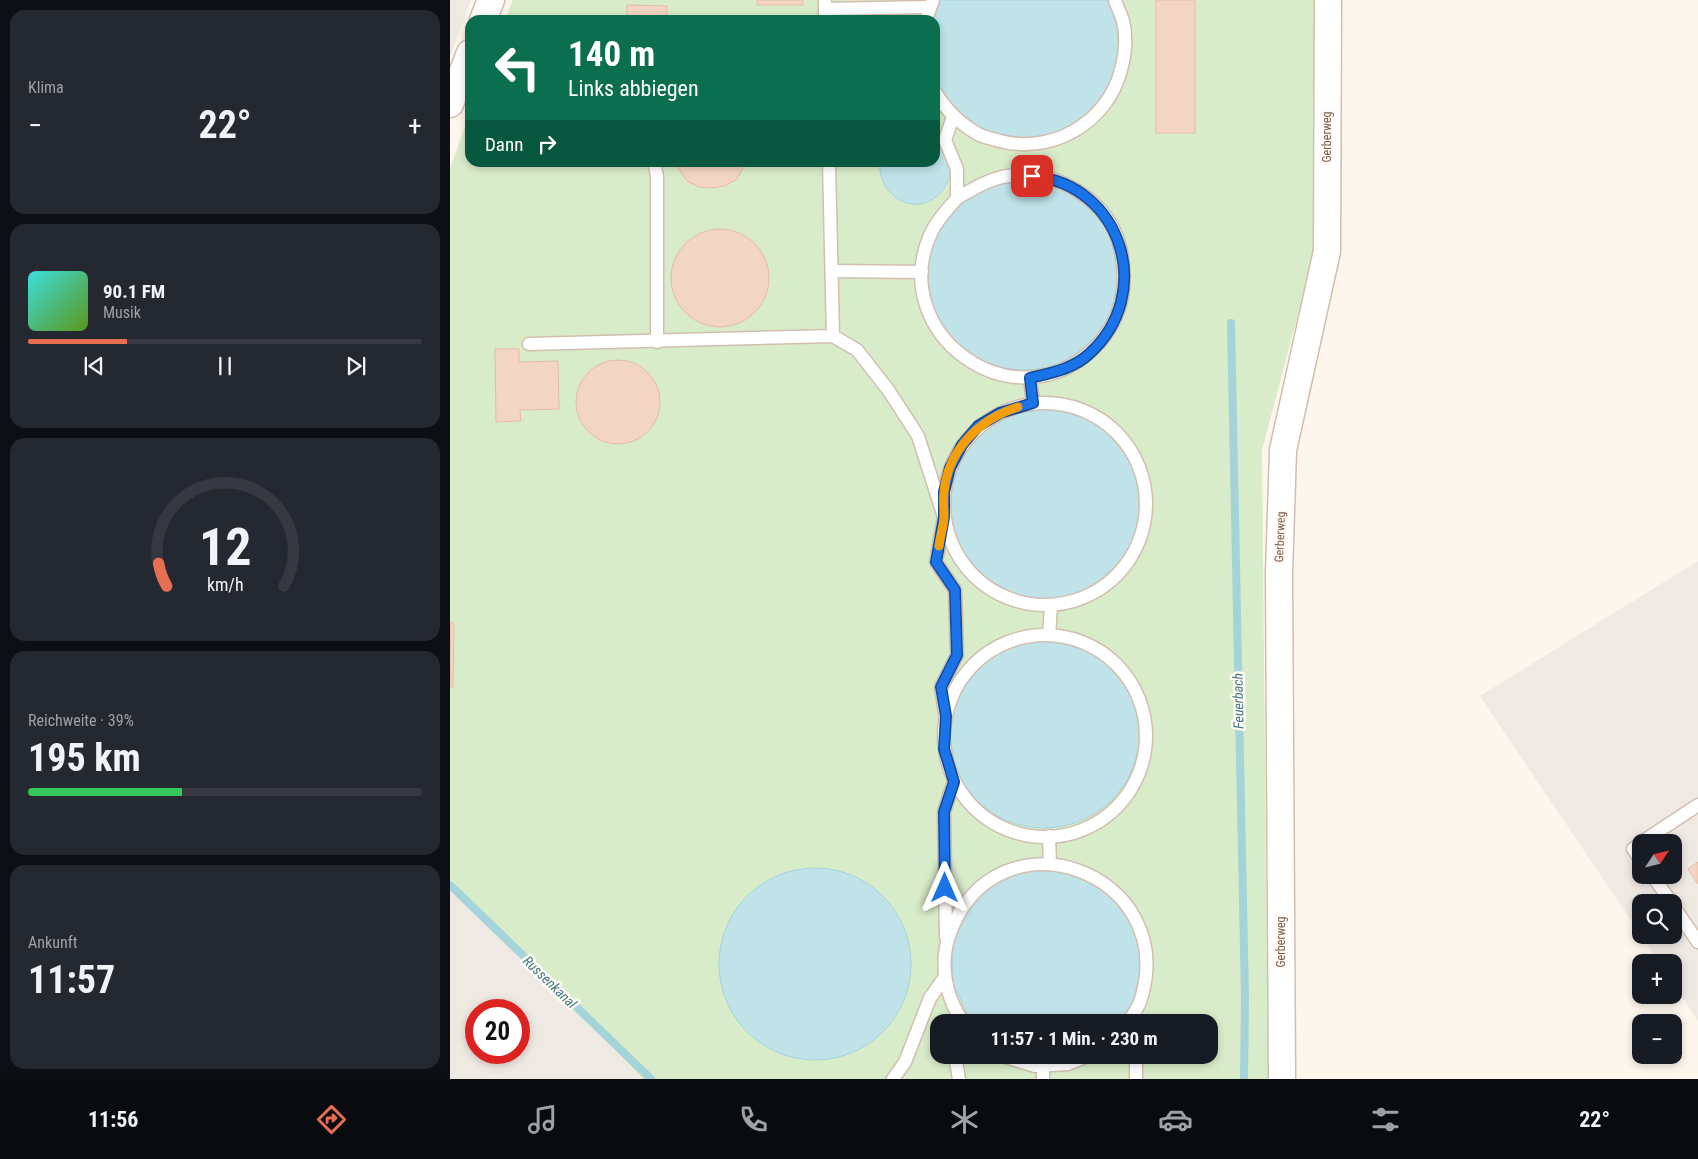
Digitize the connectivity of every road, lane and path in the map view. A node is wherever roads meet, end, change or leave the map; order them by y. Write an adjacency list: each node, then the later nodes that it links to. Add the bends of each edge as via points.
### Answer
1 (491, 0): 6 (street)
2 (1115, 0): 10 (lane, via 1123,22 1125,54 1117,86 1099,113 1074,133 1043,144 1011,144 980,135)
3 (1328, 0): 45 (street, Gerberweg, via 1327,251 1282,450 1279,574)
4 (931, 4): 5 (lane)
5 (825, 10)
6 (485, 15)
7 (465, 66): 9 (street)
8 (940, 99): 10 (lane)
9 (450, 104)
10 (953, 117): 13 (lane, via 945,140 957,170)
11 (655, 167): 17 (lane)
12 (829, 167): 14 (lane)
13 (957, 198): 15 (lane, via 932,232); 19 (lane, via 985,182 1016,174 1048,177 1083,195 1101,211 1118,238 1125,270 1122,301 1110,331 1088,355 1068,367)
14 (832, 271): 15 (lane); 16 (lane)
15 (922, 272): 19 (lane, via 928,309 953,349 975,366 1002,376)
16 (833, 336): 17 (lane); 21 (lane, via 857,350 918,436)
17 (657, 342): 18 (lane)
18 (529, 344)
19 (1030, 378): 20 (lane)
20 (1033, 403): 21 (lane, via 1000,413 978,426 962,445 950,468 944,492); 22 (lane, via 1054,402 1083,410 1109,425 1129,448 1142,475 1146,506 1142,536 1128,562 1107,584 1080,599)
21 (944, 517): 22 (lane, via 952,546 969,572 993,591 1021,603); 24 (lane, via 936,562 955,590 957,655 941,687)
22 (1051, 606): 23 (lane)
23 (1049, 635): 24 (lane, via 1008,641 979,658 957,684); 28 (lane, via 1073,638 1103,653 1127,676 1142,706 1147,739 1141,771 1124,800 1099,822 1068,835)
24 (946, 716): 25 (lane, via 944,749)
25 (954, 782): 28 (lane, via 974,809 1002,828 1034,837); 32 (lane, via 944,812)
26 (1698, 805): 27 (lane)
27 (1655, 834)
28 (1049, 836): 29 (lane)
29 (1050, 864): 32 (lane, via 1008,870 979,887 958,913); 35 (lane, via 1074,867 1104,881 1127,905 1142,935 1147,968 1141,1000)
30 (1682, 919): 31 (lane)
31 (1698, 942)
32 (946, 944): 33 (lane)
33 (944, 978): 34 (lane); 41 (lane, via 930,998 905,1062)
34 (953, 1014)
35 (1133, 1014)
36 (956, 1064): 42 (lane)
37 (1028, 1064): 40 (lane)
38 (1068, 1064): 40 (lane)
39 (1136, 1064): 44 (lane)
40 (1043, 1066): 43 (lane)
41 (893, 1079)
42 (959, 1079)
43 (1042, 1079)
44 (1136, 1079)
45 (1282, 1079)

